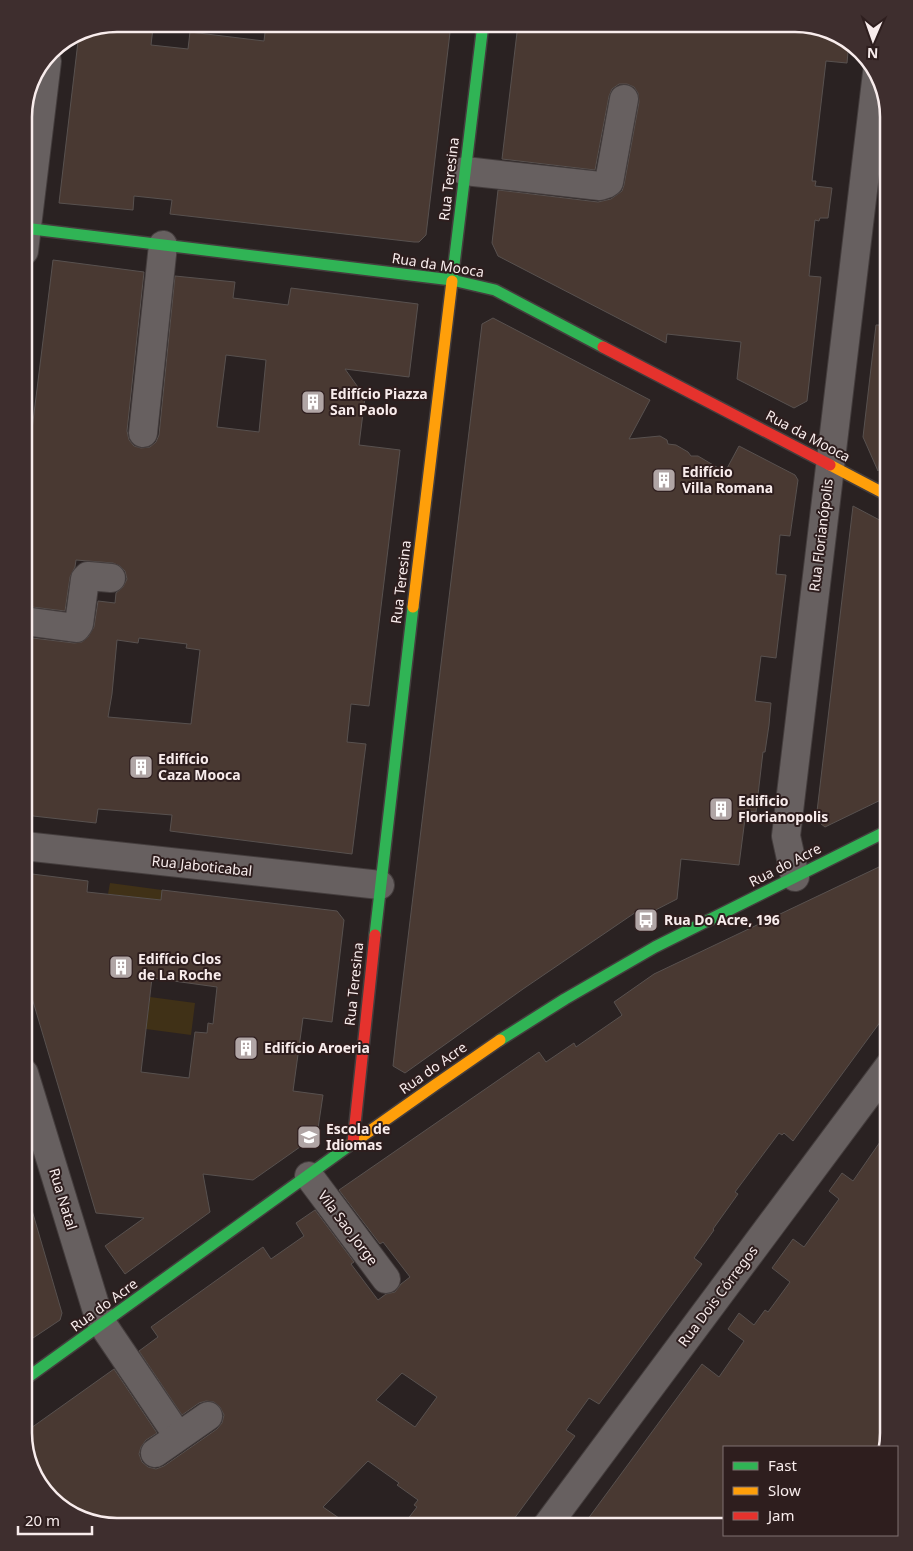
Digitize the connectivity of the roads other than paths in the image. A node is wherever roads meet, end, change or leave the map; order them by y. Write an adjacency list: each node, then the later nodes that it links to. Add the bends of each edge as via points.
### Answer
1 (481, 33): 5 (main road, Rua Teresina)
2 (46, 73): 6 (street)
3 (875, 88): 11 (street, Rua Florianópolis)
4 (624, 99): 5 (street, via 609,182 606,184 600,186)
5 (465, 171): 9 (main road, Rua Teresina)
6 (33, 173)
7 (33, 237): 8 (main road, Rua da Mooca)
8 (163, 245): 9 (main road, Rua da Mooca); 10 (street)
9 (452, 280): 11 (main road, Rua da Mooca, via 504,294); 18 (main road, Rua Teresina)
10 (143, 433)
11 (830, 465): 12 (main road, Rua da Mooca); 17 (street, Rua Florianópolis, via 786,836)
12 (880, 491)
13 (111, 578): 14 (street, via 88,576 85,579 76,628)
14 (33, 622)
15 (880, 834): 17 (main road, Rua do Acre)
16 (32, 847): 18 (street, Rua Jaboticabal)
17 (795, 877): 21 (main road, Rua do Acre, via 620,966 492,1045)
18 (380, 885): 21 (main road, Rua Teresina)
19 (880, 1078): 29 (street, Rua Dois Córregos)
20 (32, 1100): 24 (street, Rua Natal)
21 (352, 1143): 22 (main road, Rua do Acre)
22 (309, 1176): 23 (street, Vila Sao Jorge); 24 (main road, Rua do Acre)
23 (386, 1279)
24 (103, 1325): 25 (main road, Rua do Acre); 27 (street, Rua Natal)
25 (32, 1374)
26 (208, 1416): 27 (street)
27 (178, 1436): 28 (street)
28 (155, 1453)
29 (553, 1518)

